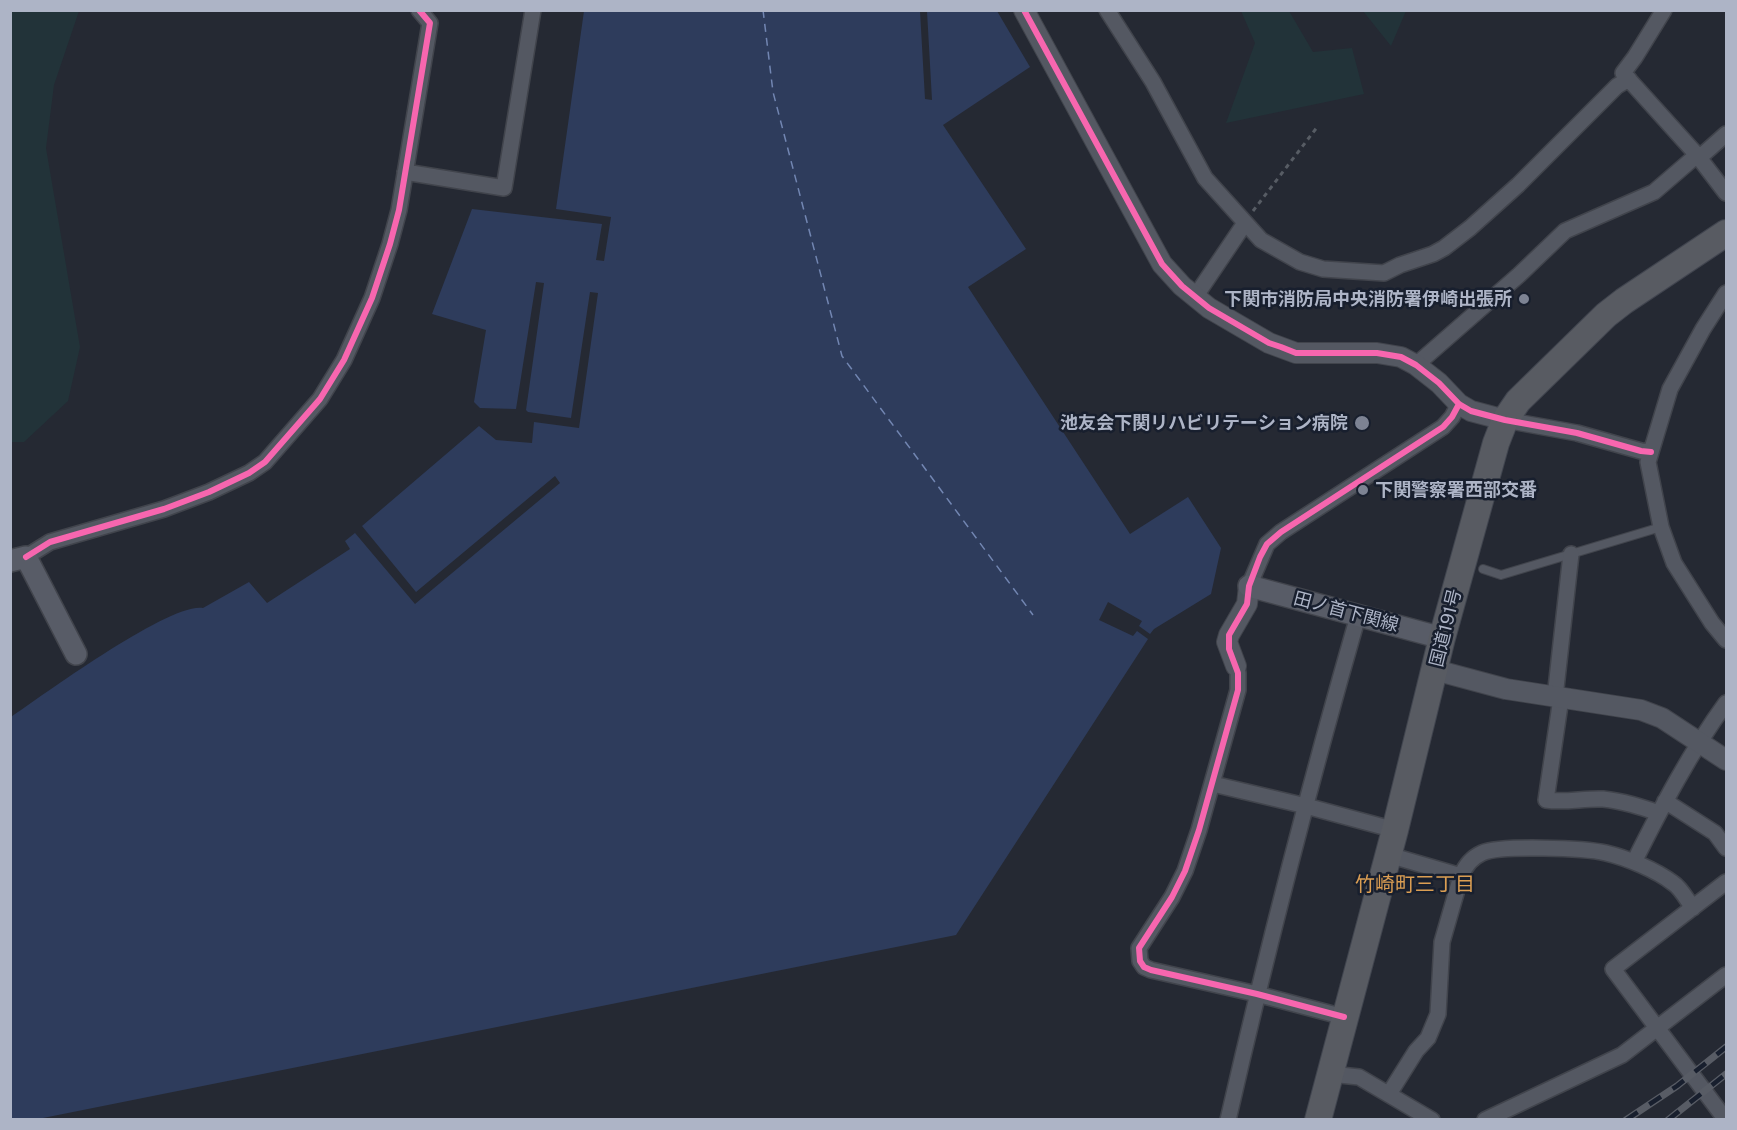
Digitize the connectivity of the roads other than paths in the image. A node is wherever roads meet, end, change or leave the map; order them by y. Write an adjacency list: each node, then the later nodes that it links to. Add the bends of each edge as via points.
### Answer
1 (419, 10): 9 (street, via 430,23)
2 (533, 10): 9 (street, via 504,188)
3 (1024, 10): 14 (street, via 1162,264)
4 (1107, 10): 11 (street, via 1153,82 1205,178)
5 (1664, 10): 6 (street, via 1623,72)
6 (1629, 79): 8 (street); 11 (street, via 1617,86 1470,228 1433,254 1384,273 1323,269 1300,262 1261,240)
7 (1726, 134): 8 (street)
8 (1698, 157): 10 (street); 15 (street, via 1654,192 1565,231)
9 (405, 172): 21 (street, via 390,244 372,298 344,360 320,399 265,462 209,492 51,542)
10 (1726, 193)
11 (1245, 223): 14 (street)
12 (1726, 233): 17 (highway, 国道191号, via 1606,315 1518,401)
13 (1726, 293): 18 (street, via 1670,389)
14 (1195, 297): 15 (street, via 1269,343 1296,352 1388,354)
15 (1416, 365): 16 (street)
16 (1459, 404): 17 (street); 23 (street, via 1443,427 1267,544)
17 (1505, 420): 18 (street); 25 (highway, 国道191号)
18 (1651, 452): 19 (street, via 1648,462)
19 (1661, 527): 20 (lane); 26 (street, via 1681,577)
20 (1571, 554): 22 (lane, via 1501,575); 30 (street)
21 (18, 559): 27 (main road)
22 (1483, 569)
23 (1249, 586): 24 (main road, 田ノ首下関線); 28 (street, via 1247,604 1227,642)
24 (1358, 616): 25 (main road, 田ノ首下関線); 35 (street)
25 (1442, 638): 29 (highway, 国道191号)
26 (1726, 640)
27 (76, 654)
28 (1236, 666): 34 (street, via 1238,690)
29 (1435, 670): 30 (street); 37 (highway, 国道191号)
30 (1558, 698): 32 (street, via 1641,710); 36 (street, via 1546,800 1602,799)
31 (1726, 703): 32 (street)
32 (1700, 742): 33 (street); 36 (street)
33 (1726, 760)
34 (1213, 784): 35 (street); 45 (street, via 1185,871 1139,948 1139,955 1144,967 1151,970)
35 (1306, 806): 37 (street); 45 (street)
36 (1662, 807): 38 (street, via 1715,833); 40 (street)
37 (1395, 830): 39 (highway, 国道191号)
38 (1726, 848)
39 (1389, 855): 41 (street); 46 (highway, 国道191号)
40 (1634, 862): 41 (street, via 1586,850 1534,848 1484,852 1465,866); 43 (street, via 1675,883)
41 (1461, 876): 49 (street, via 1442,942 1438,1014 1428,1038)
42 (1726, 882): 43 (street)
43 (1693, 908): 47 (street, via 1612,969)
44 (1726, 975): 47 (street)
45 (1257, 994): 46 (street); 50 (street)
46 (1344, 1017): 48 (highway, 国道191号)
47 (1657, 1029): 53 (street, via 1622,1055); 54 (street)
48 (1330, 1074): 49 (street, via 1359,1077); 51 (highway, 国道191号)
49 (1389, 1094): 52 (street)
50 (1228, 1119)
51 (1318, 1119)
52 (1432, 1119)
53 (1485, 1119)
54 (1726, 1119)

